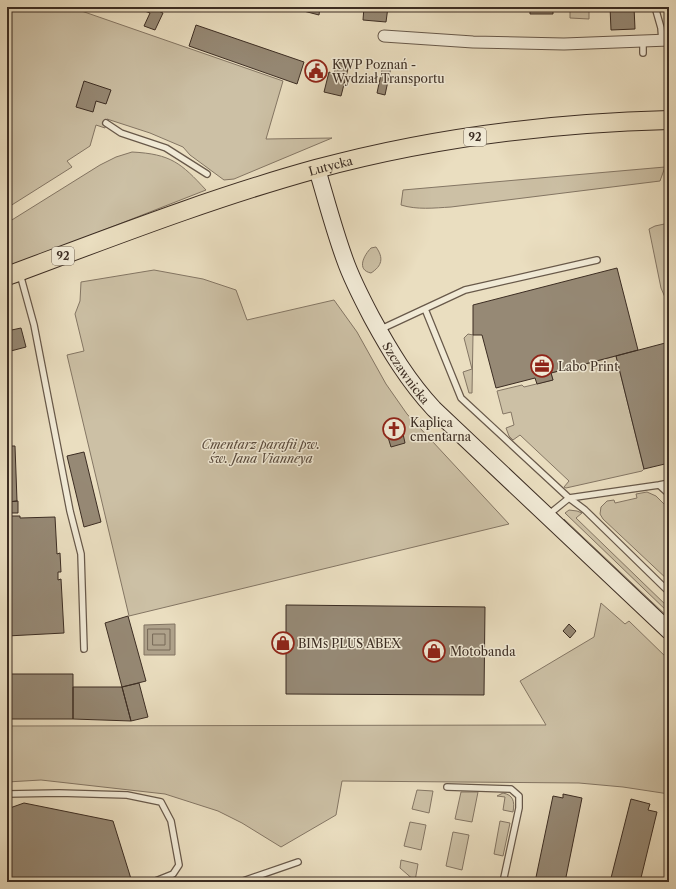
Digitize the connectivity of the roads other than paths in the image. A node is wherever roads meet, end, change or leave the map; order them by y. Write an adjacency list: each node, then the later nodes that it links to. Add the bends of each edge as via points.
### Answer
1 (655, 7): 3 (lane)
2 (384, 36): 3 (street, via 488,43 643,47)
3 (665, 40)
4 (669, 120): 6 (main road, Lutycka / 92, via 546,128 474,137 402,149)
5 (106, 123): 7 (lane, via 121,133 166,148)
6 (317, 169): 9 (main road, Lutycka / 92, via 252,188); 11 (street, Szczawnicka, via 345,260 356,288)
7 (207, 174)
8 (597, 260): 10 (lane, via 465,290)
9 (13, 274): 19 (lane, via 34,325 70,511 81,554)
10 (425, 309): 11 (lane); 15 (lane, via 461,398)
11 (379, 330): 16 (street, Szczawnicka, via 399,365 424,398)
12 (669, 483): 13 (lane)
13 (659, 484): 14 (lane); 15 (lane)
14 (669, 494)
15 (569, 498): 16 (lane); 17 (lane, via 585,510)
16 (547, 516): 18 (street, Szczawnicka)
17 (669, 592)
18 (669, 631)
19 (84, 649)
20 (447, 787): 25 (lane, via 511,789 519,796 519,808)
21 (7, 794): 23 (lane, via 127,795 161,802 171,821 179,865 173,874)
22 (298, 862): 24 (lane)
23 (153, 882)
24 (240, 882)
25 (503, 882)

